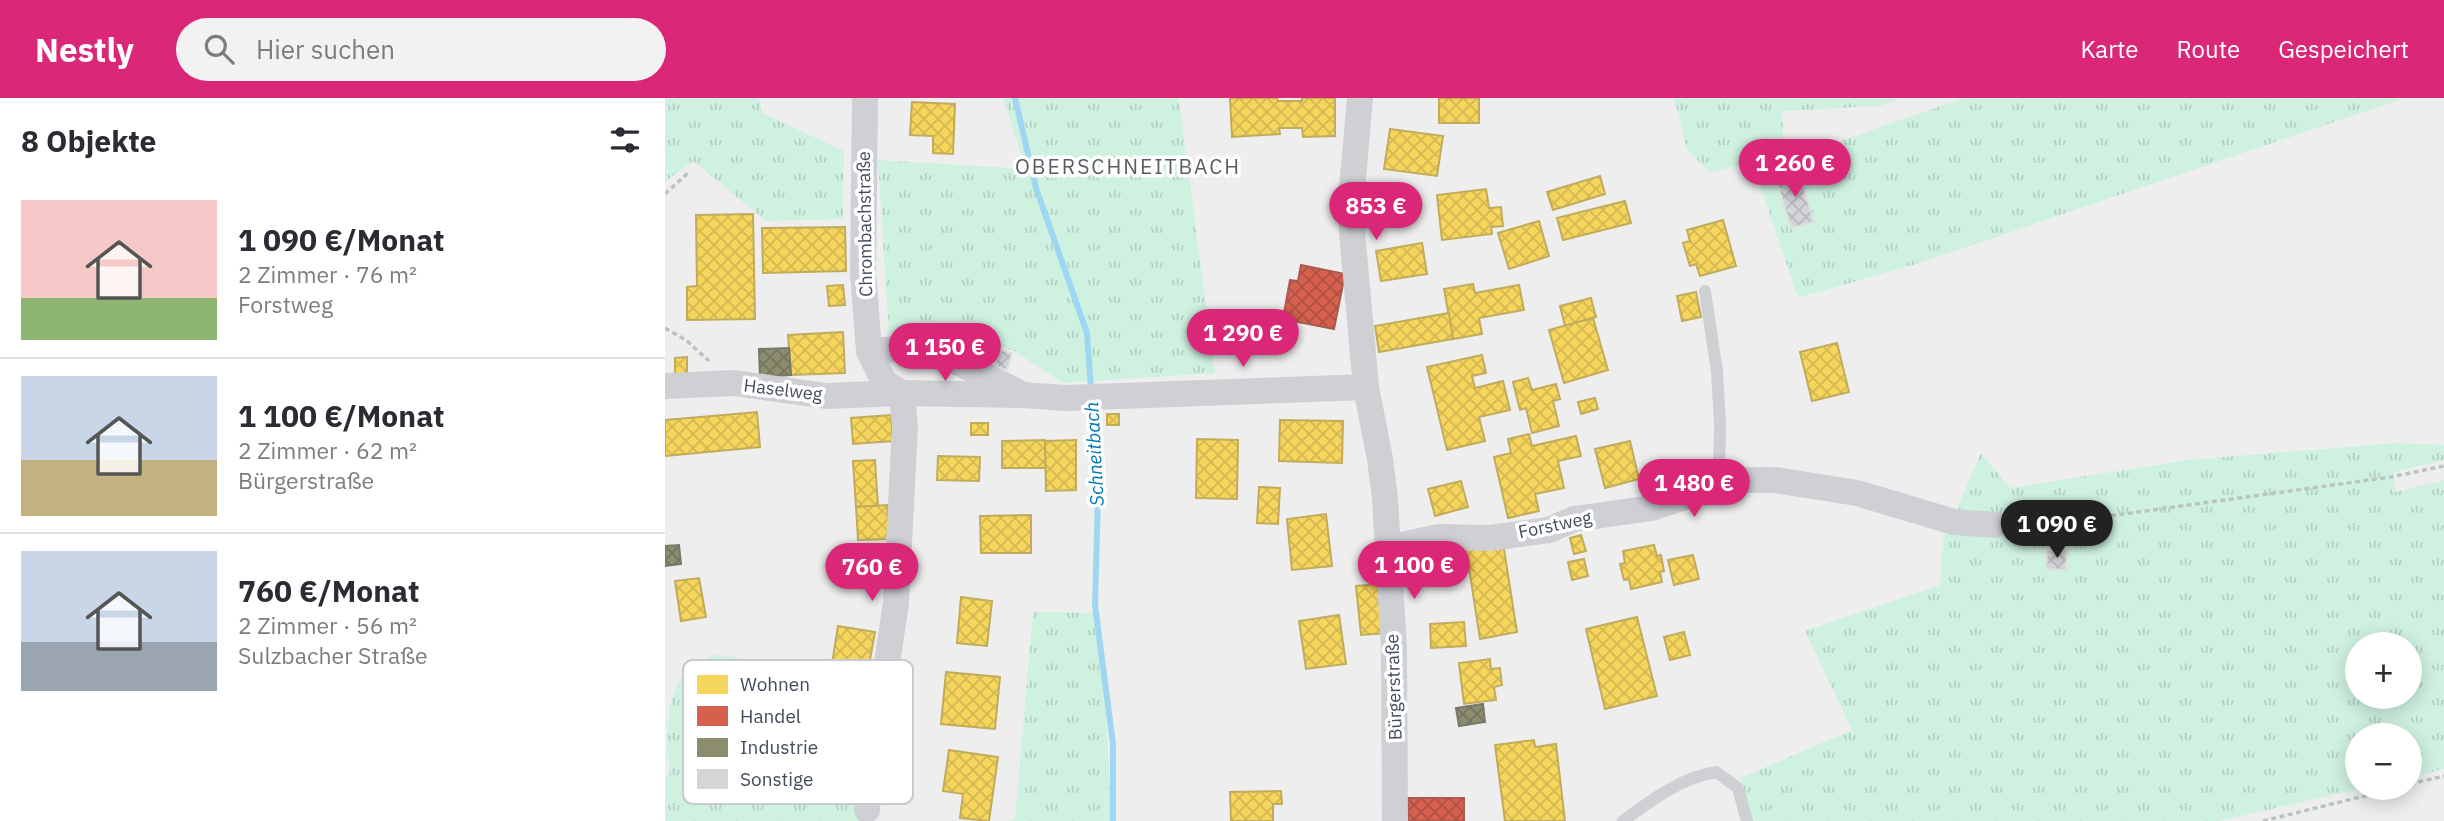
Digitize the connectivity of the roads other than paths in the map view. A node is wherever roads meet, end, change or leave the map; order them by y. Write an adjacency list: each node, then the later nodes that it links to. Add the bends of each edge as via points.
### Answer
1 (865, 98): 4 (street, Chrombachstraße, via 863,272)
2 (1360, 98): 6 (street, Bürgerstraße, via 1351,200)
3 (1705, 291): 9 (lane, via 1717,372)
4 (869, 351): 7 (street, Chrombachstraße, via 884,382); 8 (street, via 910,348 957,362)
5 (665, 386): 7 (street, Haselweg, via 734,383 826,396)
6 (1366, 387): 8 (street, via 1122,397); 11 (street, Bürgerstraße, via 1380,459)
7 (902, 393): 8 (street); 12 (street, via 905,427 896,604)
8 (1023, 395)
9 (1719, 480): 10 (street, Forstweg, via 1775,480 1843,491 1954,522); 11 (street, Forstweg, via 1652,508 1574,519 1549,530 1490,538 1439,537)
10 (1995, 525)
11 (1387, 548): 15 (street, Bürgerstraße, via 1394,648)
12 (888, 660)
13 (867, 804): 14 (street)
14 (867, 810)
15 (1395, 821)
16 (1622, 821): 17 (lane, via 1698,775 1716,772 1738,788)
17 (1747, 821)

